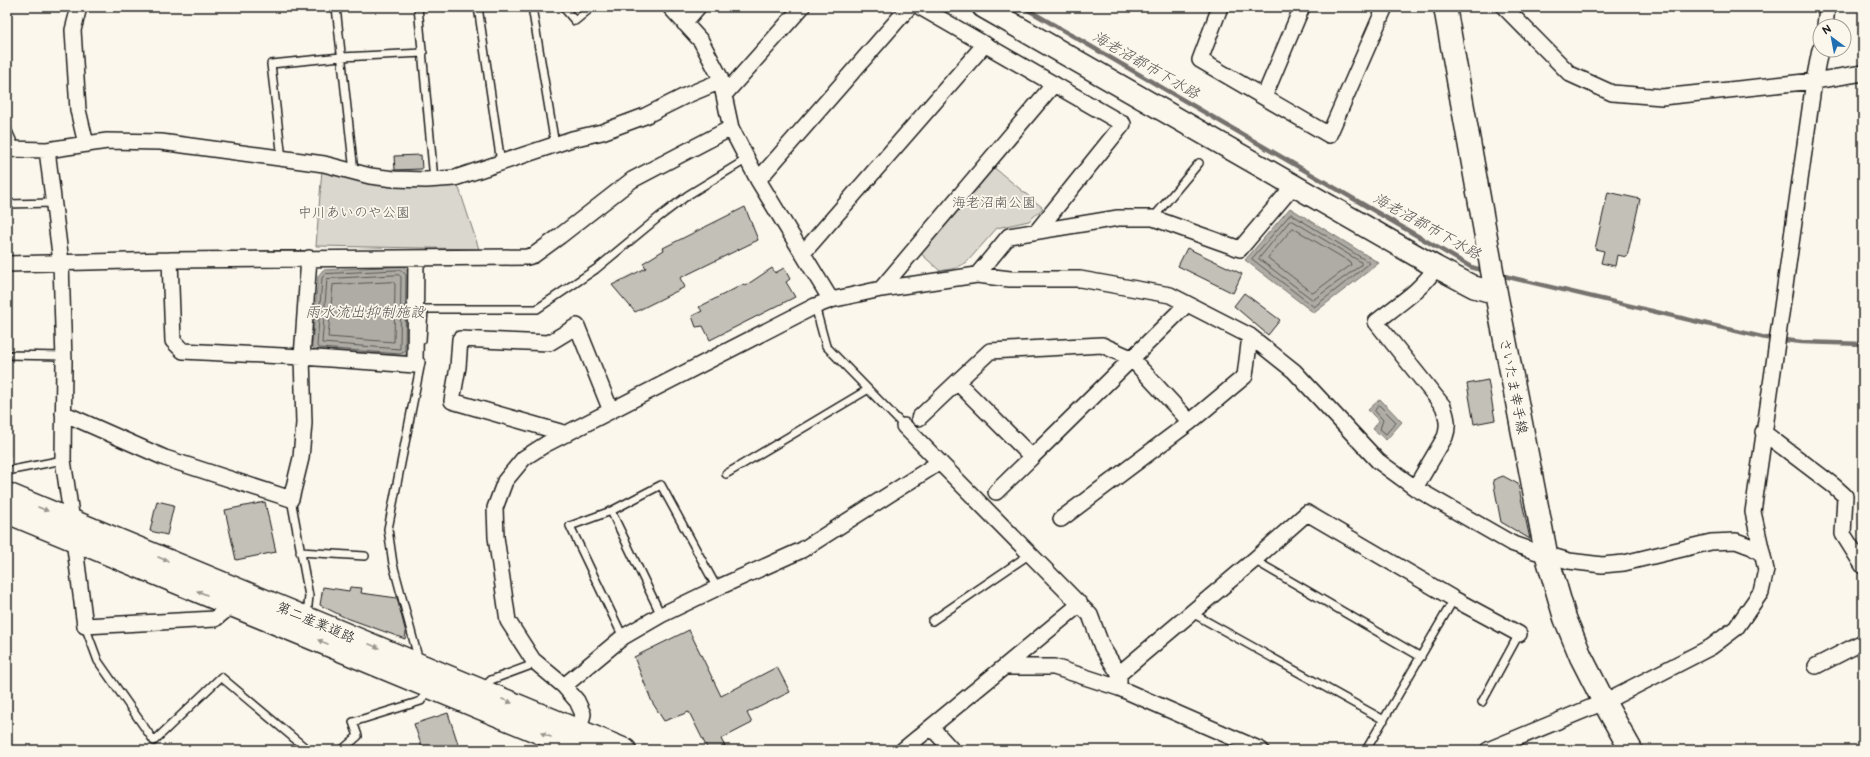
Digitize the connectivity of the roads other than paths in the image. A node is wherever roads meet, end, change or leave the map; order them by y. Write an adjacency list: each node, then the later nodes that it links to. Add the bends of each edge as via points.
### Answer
1 (79, 7): 33 (street, via 73,30 78,110)
2 (336, 7): 24 (lane)
3 (418, 7): 23 (lane)
4 (478, 7): 40 (lane)
5 (532, 7): 34 (lane)
6 (563, 7): 7 (lane, via 575,21)
7 (592, 7)
8 (670, 7): 21 (street)
9 (698, 7): 21 (street)
10 (802, 7): 29 (street)
11 (909, 7): 43 (street)
12 (920, 7): 22 (street)
13 (1220, 7): 30 (street, via 1200,60)
14 (1302, 7): 30 (street)
15 (1385, 7): 30 (street, via 1329,135)
16 (1444, 7): 57 (main road, さいたま幸手線)
17 (1504, 7): 27 (street, via 1570,74 1612,93 1662,97)
18 (1828, 7): 20 (street)
19 (993, 9): 44 (street)
20 (1826, 18)
21 (684, 23): 29 (street, via 701,41)
22 (985, 44): 28 (street); 49 (street)
23 (423, 53): 24 (lane); 42 (lane)
24 (341, 57): 37 (lane, via 272,64); 41 (lane)
25 (1818, 58): 27 (street)
26 (1863, 73): 27 (street)
27 (1814, 81): 74 (street)
28 (1054, 84): 48 (street, via 1123,124); 58 (street)
29 (723, 88): 31 (street); 34 (street, via 685,96 645,116 602,132)
30 (1264, 97)
31 (731, 128): 38 (street); 51 (street, via 632,180 534,255)
32 (7, 129): 35 (lane)
33 (86, 144): 36 (street); 37 (street, via 107,141 161,142)
34 (555, 145): 40 (street)
35 (11, 149): 36 (street)
36 (47, 150): 45 (street)
37 (282, 159): 41 (street, via 324,164)
38 (747, 159): 43 (street); 110 (lane, via 688,195 596,269 537,309 424,309 420,371 388,529 393,564)
39 (1199, 163): 47 (lane)
40 (501, 164): 42 (street, via 454,178)
41 (354, 172): 42 (street, via 394,180)
42 (434, 180)
43 (758, 180): 49 (street)
44 (1294, 185): 47 (street, via 1240,249); 55 (street)
45 (54, 203): 46 (lane); 53 (street)
46 (7, 204)
47 (1154, 218): 48 (street, via 1118,218)
48 (1038, 230): 56 (street, via 1009,236)
49 (802, 254): 59 (street)
50 (309, 258): 51 (street); 52 (street); 65 (street)
51 (416, 258): 65 (street, via 415,366)
52 (170, 260): 53 (street); 65 (street, via 173,342 183,351)
53 (61, 262): 54 (street); 64 (street)
54 (7, 264)
55 (1436, 267): 57 (street, via 1474,287); 81 (street, via 1422,286 1376,322 1443,406 1447,417 1448,429 1445,437)
56 (977, 275): 58 (street); 60 (street, via 1010,279 1080,280 1170,295)
57 (1493, 277): 90 (main road, さいたま幸手線)
58 (881, 289): 59 (street)
59 (831, 300): 61 (street)
60 (1187, 304): 62 (street); 66 (street)
61 (815, 306): 68 (lane, via 826,346); 69 (street)
62 (1250, 336): 72 (street, via 1245,376); 81 (street, via 1294,371 1378,461)
63 (7, 355): 64 (lane)
64 (64, 356): 70 (street)
65 (302, 356): 84 (street, via 304,423 301,458)
66 (1131, 358): 67 (street, via 1102,345 990,351); 72 (street); 76 (street)
67 (957, 382): 71 (street); 76 (street)
68 (867, 390): 73 (lane); 80 (lane)
69 (611, 411): 75 (street); 75 (street, via 577,326 549,343 460,339 452,401)
70 (63, 413): 77 (street); 84 (street, via 165,458)
71 (919, 418)
72 (1190, 422): 87 (street)
73 (904, 426): 78 (street)
74 (1764, 432): 92 (street, via 1753,512); 95 (street, via 1845,496 1843,534)
75 (566, 434): 109 (street, via 524,458 505,481 495,508 496,537 508,621)
76 (1032, 457): 82 (street)
77 (63, 460): 79 (lane); 88 (street)
78 (940, 462): 91 (street); 96 (street, via 802,550)
79 (7, 471)
80 (726, 474)
81 (1415, 488): 90 (street, via 1511,543)
82 (996, 492)
83 (7, 494): 88 (main road, 第二産業道路, one-way to 88)
84 (291, 499): 89 (lane)
85 (611, 511): 96 (lane, via 662,485); 101 (lane); 106 (lane, via 570,526)
86 (7, 512): 88 (main road, 第二産業道路)
87 (1061, 519)
88 (73, 530): 99 (main road, 第二産業道路, one-way to 88); 102 (main road, 第二産業道路, one-way to 102); 104 (street)
89 (300, 552): 93 (lane); 102 (lane, via 309,596)
90 (1546, 553): 92 (street, via 1569,561 1602,565 1711,542 1736,541); 118 (main road, さいたま幸手線, via 1565,618)
91 (1030, 554): 98 (street); 103 (lane)
92 (1762, 554): 118 (street, via 1766,570 1761,592 1736,628 1711,647)
93 (365, 556)
94 (1254, 560): 97 (street, via 1307,513); 100 (street); 108 (lane)
95 (1863, 566)
96 (717, 588): 101 (street)
97 (1454, 599): 105 (street); 108 (lane)
98 (1080, 604): 112 (street); 113 (street, via 1090,615)
99 (232, 605): 104 (street, via 215,619); 115 (main road, 第二産業道路, one-way to 99)
100 (1192, 613): 113 (street); 119 (lane)
101 (661, 615): 106 (street)
102 (306, 618): 110 (main road, 第二産業道路, one-way to 110)
103 (932, 621)
104 (85, 626): 122 (lane, via 98,661 154,741 221,676)
105 (1519, 634): 117 (lane)
106 (623, 637): 114 (street)
107 (1863, 642): 111 (street)
108 (1421, 657): 119 (lane)
109 (537, 663): 114 (street); 116 (lane, via 491,680)
110 (421, 666): 116 (main road, 第二産業道路)
111 (1816, 666)
112 (1004, 667): 113 (street, via 1054,667); 120 (street)
113 (1119, 681): 127 (street)
114 (564, 686): 121 (street, via 577,701 583,714)
115 (429, 687): 121 (main road, 第二産業道路, one-way to 115); 123 (lane, via 421,701 353,722 358,736)
116 (481, 690): 121 (main road, 第二産業道路, one-way to 121)
117 (1482, 702)
118 (1604, 702): 129 (street); 130 (main road, さいたま幸手線)
119 (1384, 720): 128 (lane)
120 (931, 727): 125 (street); 126 (street)
121 (581, 740): 124 (main road, 第二産業道路)
122 (308, 750)
123 (342, 750)
124 (625, 750)
125 (903, 750)
126 (952, 750)
127 (1261, 750)
128 (1366, 750)
129 (1489, 750)
130 (1631, 750)

